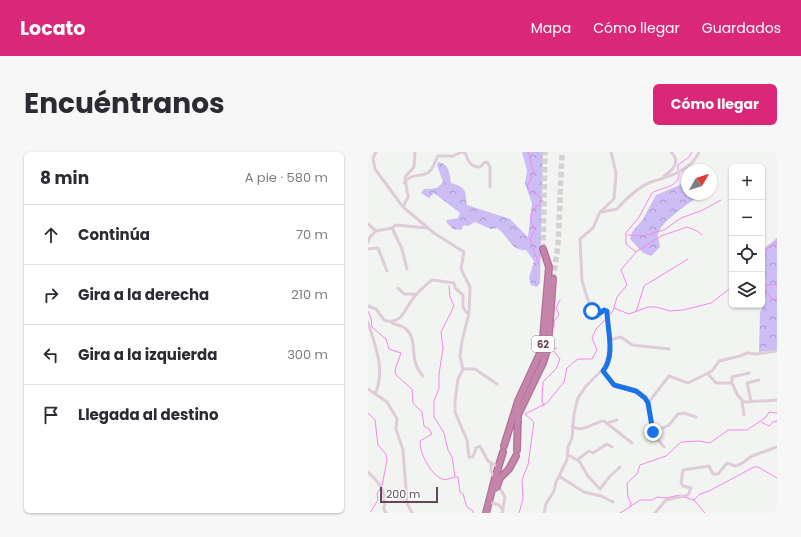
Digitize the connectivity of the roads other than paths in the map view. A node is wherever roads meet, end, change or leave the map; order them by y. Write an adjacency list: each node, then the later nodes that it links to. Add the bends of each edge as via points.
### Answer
1 (376, 152): 10 (street, via 373,158 375,169)
2 (415, 152): 8 (street, via 414,167 405,177)
3 (614, 152): 6 (street)
4 (671, 152): 7 (street, via 675,158 675,167)
5 (699, 152): 7 (street, via 690,165)
6 (611, 154): 11 (street, via 616,173 614,198)
7 (658, 181): 11 (street, via 650,183 627,198 617,209)
8 (404, 183): 9 (street, via 411,176 428,172 438,156 453,156 462,152 466,154 468,162 475,167 488,163); 10 (street, via 408,196)
9 (490, 187)
10 (403, 207): 14 (street)
11 (600, 212): 28 (street, via 593,228 580,238 580,270 593,315 597,316 604,310 607,311)
12 (368, 224): 15 (street)
13 (392, 228): 14 (street, via 400,224); 15 (street); 19 (street, via 402,249)
14 (427, 228): 25 (street, via 464,252 461,268 470,287)
15 (376, 231): 16 (street)
16 (368, 242)
17 (544, 249): 58 (highway, 62, via 549,267 542,350 518,401)
18 (368, 250): 20 (street, via 378,248)
19 (407, 269)
20 (387, 271)
21 (553, 279): 62 (highway, 62, via 548,346 543,363 518,415 516,453 509,469)
22 (398, 288): 23 (street, via 404,294)
23 (416, 294): 25 (street, via 432,280 452,282 462,294 464,308); 27 (street, via 402,316)
24 (368, 306): 27 (street, via 376,309 384,320)
25 (469, 315): 31 (street, via 460,352)
26 (368, 322): 40 (street, via 379,359 379,382)
27 (391, 322): 35 (street, via 404,327 412,336 414,360)
28 (610, 340): 29 (street, via 621,337 632,345); 32 (street)
29 (669, 349)
30 (777, 351): 34 (street, via 756,354 747,352 719,361)
31 (462, 369): 38 (street, via 475,369); 57 (street, via 456,388 456,415 466,437 469,457 473,457 476,448 480,446)
32 (603, 371): 44 (street, via 614,385 640,393); 49 (street, via 586,386 578,398)
33 (749, 373): 37 (street, via 730,378)
34 (708, 374): 37 (street, via 716,383); 44 (street, via 688,383 669,376)
35 (423, 376)
36 (759, 380): 43 (street, via 747,383)
37 (732, 383): 42 (street)
38 (497, 384)
39 (368, 388): 40 (street)
40 (374, 394): 72 (street, via 390,404 397,419 396,429 403,450 407,503)
41 (777, 400): 43 (street)
42 (742, 401): 43 (street); 45 (street)
43 (751, 401)
44 (648, 403): 50 (street)
45 (744, 415)
46 (696, 417): 50 (street, via 678,414 669,425)
47 (617, 420): 48 (street)
48 (608, 423): 49 (street, via 602,421 583,429); 51 (street)
49 (572, 426): 55 (street)
50 (653, 432): 53 (street)
51 (632, 443)
52 (612, 447): 56 (street, via 607,444 593,453 589,451)
53 (664, 447)
54 (777, 447): 76 (street, via 742,464 735,466 727,463 718,474 713,474 709,466 682,470 681,483 691,488 688,495 666,500)
55 (568, 455): 56 (street); 61 (street)
56 (577, 460): 64 (street)
57 (490, 463): 58 (street); 66 (street, via 490,471 504,494)
58 (499, 467): 62 (highway, 62)
59 (620, 467): 64 (street)
60 (368, 472): 71 (street, via 382,486)
61 (559, 476): 65 (street, via 584,492); 75 (street)
62 (498, 478): 63 (highway, 62, bridge)
63 (494, 488): 68 (highway, 62); 73 (highway, 62)
64 (600, 489): 65 (street)
65 (599, 495): 67 (street)
66 (504, 502): 69 (street); 70 (street)
67 (613, 502)
68 (492, 503): 69 (street); 74 (highway, 62)
69 (499, 505): 70 (street)
70 (503, 511)
71 (386, 513)
72 (412, 513)
73 (486, 513)
74 (490, 513)
75 (544, 513)
76 (655, 513)

